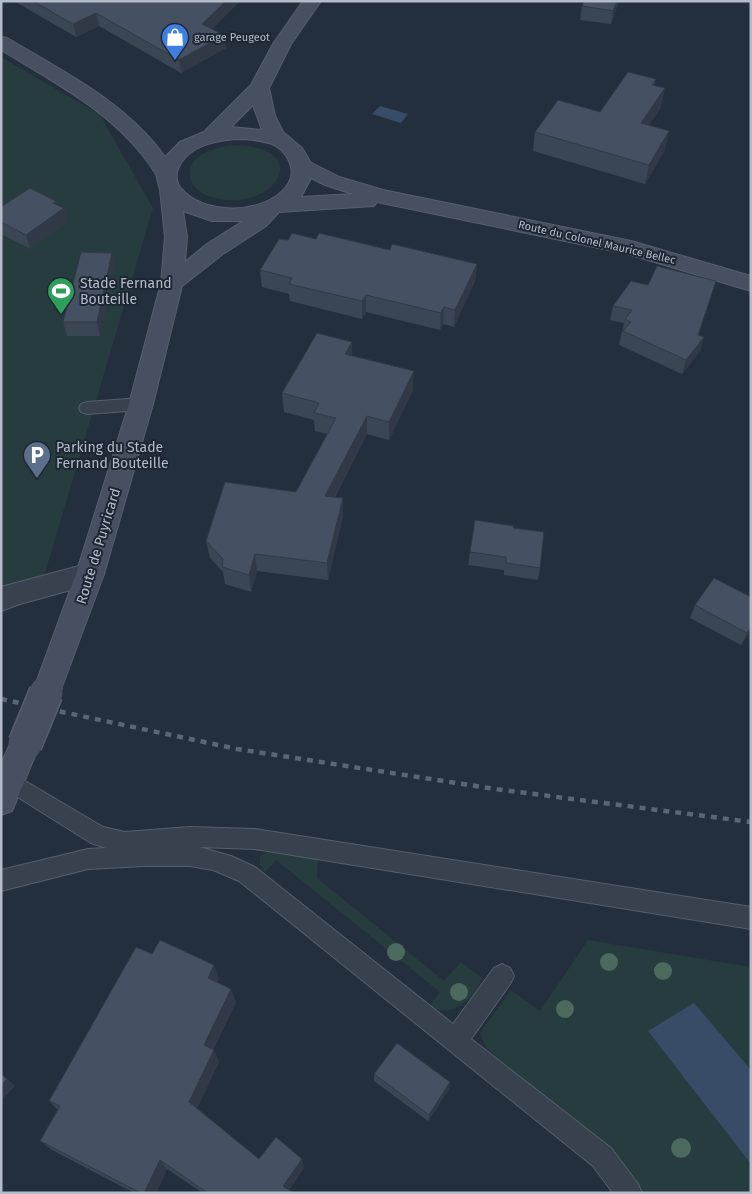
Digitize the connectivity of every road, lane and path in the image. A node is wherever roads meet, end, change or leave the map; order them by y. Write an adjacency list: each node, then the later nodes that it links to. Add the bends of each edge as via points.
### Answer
1 (308, 2): 3 (main road)
2 (1, 42): 4 (main road)
3 (258, 88): 5 (main road); 6 (main road, via 263,110)
4 (122, 120): 5 (main road, via 167,137); 8 (main road, via 148,146)
5 (207, 137): 6 (main road, via 252,133); 8 (main road, via 184,148 173,158)
6 (278, 140): 7 (main road, via 294,151)
7 (302, 166): 9 (main road, via 302,179 291,195); 10 (main road, Route du Colonel Maurice Bellec, via 339,184)
8 (168, 182): 11 (main road, via 188,206 213,214); 12 (main road, Route de Puyricard, via 176,237)
9 (273, 206): 10 (main road, Route du Colonel Maurice Bellec, via 326,201); 11 (main road); 12 (main road, via 258,221)
10 (442, 210): 13 (main road, Route du Colonel Maurice Bellec, via 630,248)
11 (246, 214): 12 (main road, Route de Puyricard, via 224,225 202,242)
12 (173, 279): 14 (main road, Route de Puyricard)
13 (751, 284)
14 (141, 404): 15 (lane); 16 (main road, Route de Puyricard)
15 (87, 408)
16 (90, 574): 17 (street); 18 (main road, Route de Puyricard, bridge, via 50,683)
17 (1, 600)
18 (4, 787): 20 (lane, via 100,836 124,842 190,837 255,839)
19 (1, 881): 22 (lane, via 88,859 132,856 190,856 231,866 247,874)
20 (751, 918)
21 (502, 976): 22 (lane)
22 (455, 1041): 23 (lane, via 602,1158)
23 (629, 1193)

